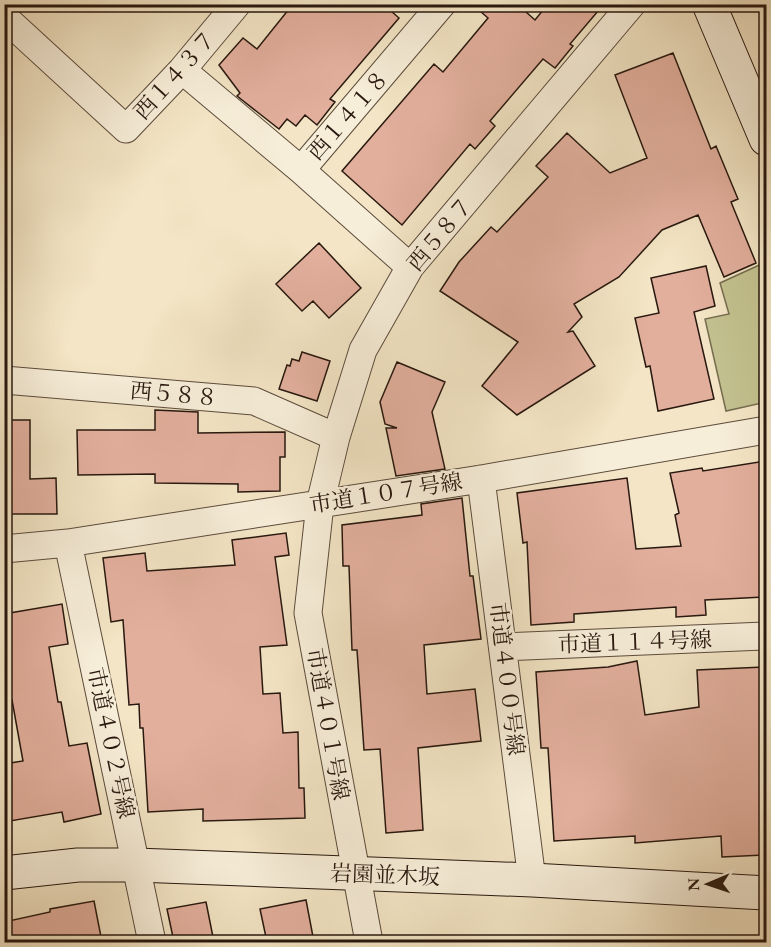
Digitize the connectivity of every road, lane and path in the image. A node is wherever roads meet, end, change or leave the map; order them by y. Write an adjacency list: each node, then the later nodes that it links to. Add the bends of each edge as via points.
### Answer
1 (237, 4): 6 (street, 西１４３７)
2 (442, 4): 8 (street, 西１４１８)
3 (632, 4): 9 (street, 西５８７)
4 (709, 4): 7 (street)
5 (4, 17): 6 (street, 西１４３７, via 126,129)
6 (182, 70): 8 (street)
7 (766, 139)
8 (301, 170): 9 (street, 西１４１８)
9 (410, 267): 12 (street, 西５８７, via 363,350)
10 (4, 380): 12 (street, 西５８８, via 254,401)
11 (766, 430): 13 (street, 市道１０７号線)
12 (336, 437): 14 (street, 西５８７)
13 (481, 478): 14 (street, 市道１０７号線); 18 (street, 市道４００号線)
14 (320, 504): 15 (street, 市道１０７号線); 21 (street, 市道４０１号線, via 308,613)
15 (68, 543): 16 (street, 市道１０７号線); 19 (street, 市道４０２号線)
16 (4, 549)
17 (766, 636): 18 (street, 市道１１４号線)
18 (504, 647): 22 (street, 市道４００号線)
19 (136, 865): 20 (street, 岩園並木坂, via 78,865); 21 (street, 岩園並木坂); 24 (street, 市道４０２号線)
20 (4, 873)
21 (355, 873): 22 (street, 岩園並木坂); 25 (street, 市道４０１号線)
22 (532, 880): 23 (street, 岩園並木坂)
23 (766, 893)
24 (152, 942)
25 (369, 942)

